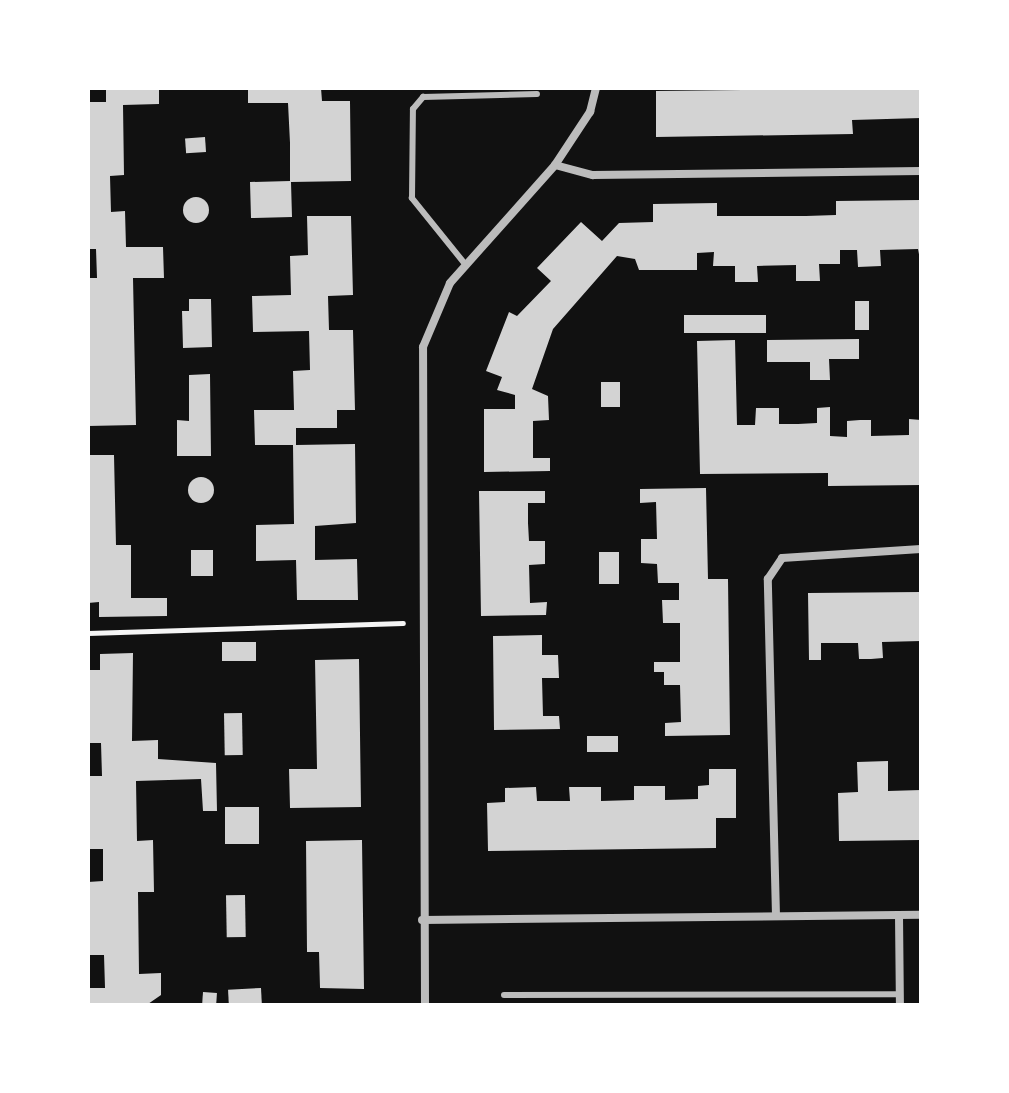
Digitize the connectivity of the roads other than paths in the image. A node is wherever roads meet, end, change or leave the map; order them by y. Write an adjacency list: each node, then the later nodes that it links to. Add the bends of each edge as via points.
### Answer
1 (596, 88): 3 (street, via 590,112)
2 (537, 94): 5 (lane, via 423,97 413,109 412,198)
3 (555, 165): 4 (street, via 593,175); 5 (street)
4 (921, 171)
5 (465, 264): 10 (street, via 433,314 423,347)
6 (921, 549): 8 (street, via 782,558 768,579)
7 (921, 915): 9 (street)
8 (776, 916): 9 (street); 10 (street)
9 (899, 916): 11 (street)
10 (422, 920): 13 (street)
11 (900, 994): 12 (lane); 14 (street)
12 (504, 995)
13 (425, 1005)
14 (900, 1005)

